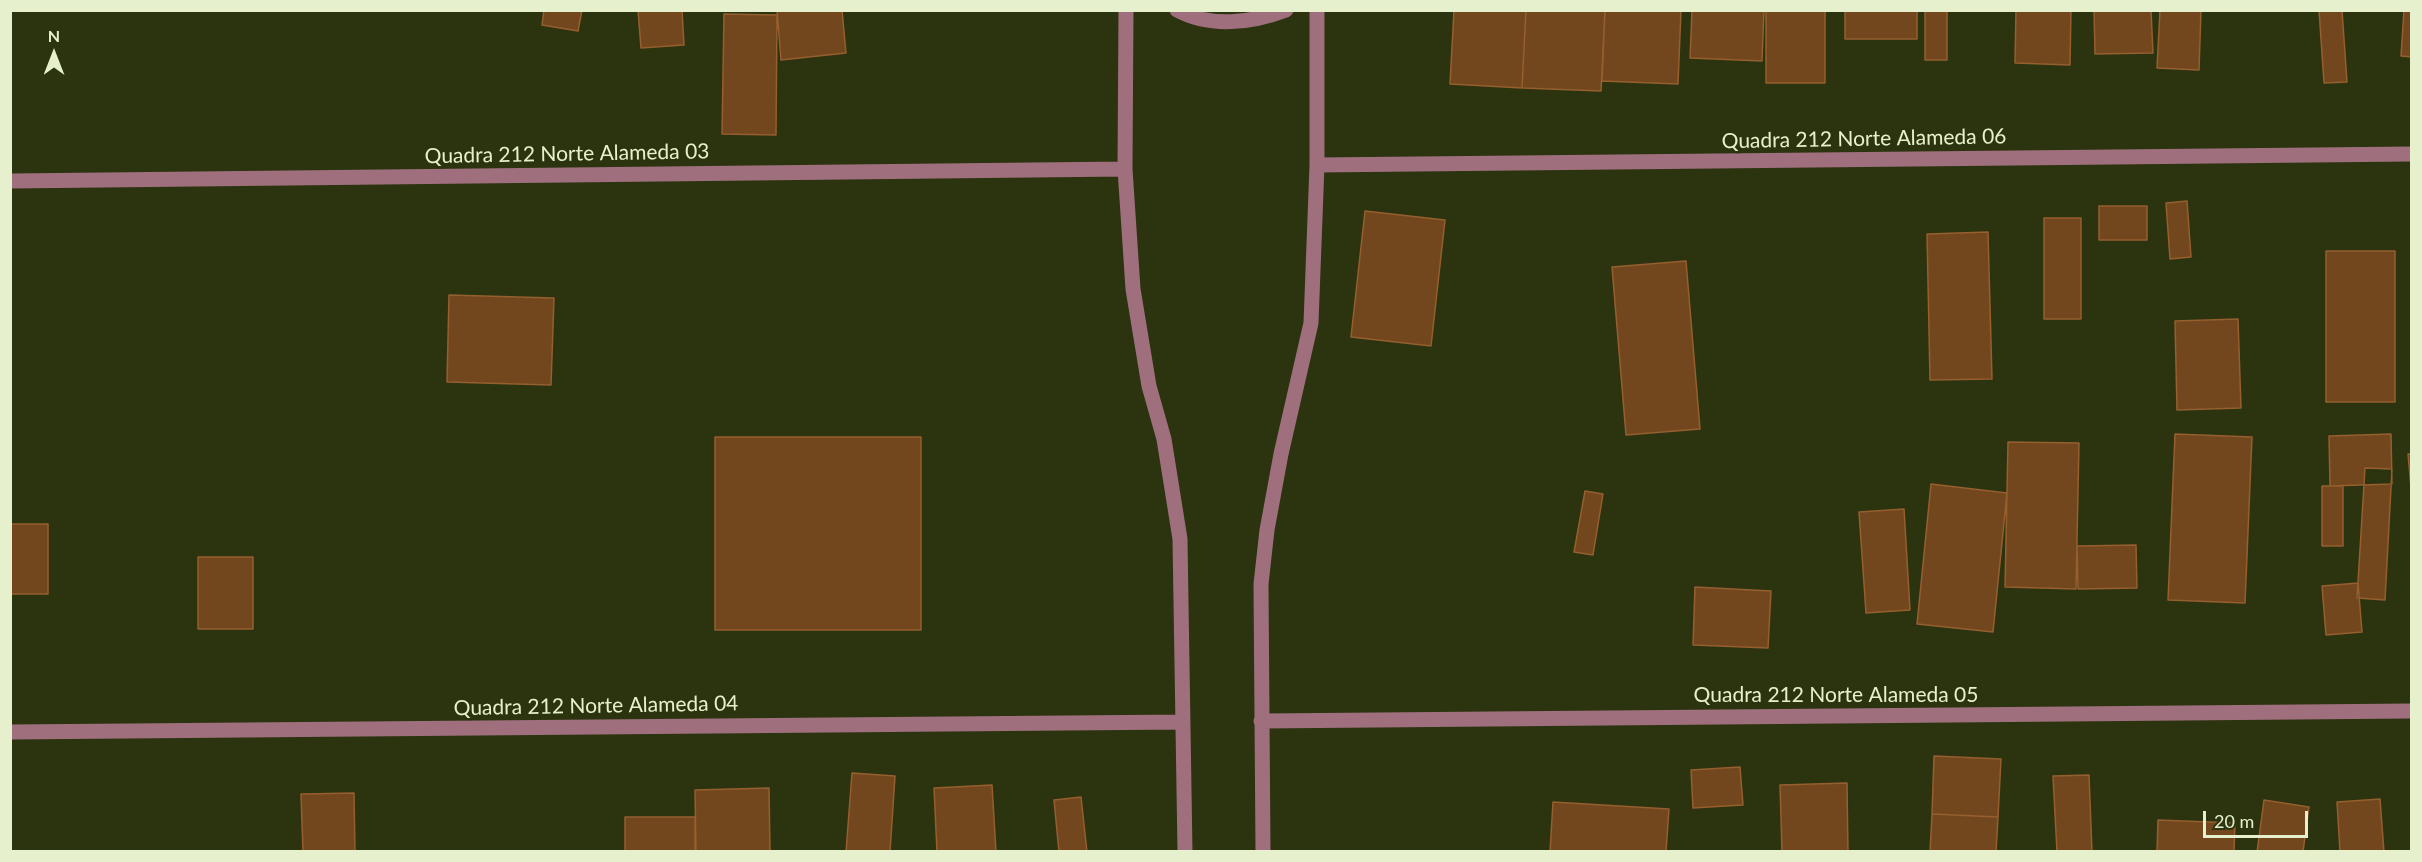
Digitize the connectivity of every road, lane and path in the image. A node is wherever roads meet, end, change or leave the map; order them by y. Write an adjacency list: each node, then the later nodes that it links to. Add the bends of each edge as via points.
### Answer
1 (1126, 10): 7 (street)
2 (1177, 10): 3 (street, via 1188,17 1219,22 1245,21)
3 (1286, 10)
4 (1317, 10): 6 (street)
5 (2412, 154): 6 (street, Quadra 212 Norte Alameda 06)
6 (1317, 165): 10 (street, via 1311,323 1281,454 1262,573)
7 (1125, 169): 8 (street, Quadra 212 Norte Alameda 03); 11 (street, via 1138,324 1164,439 1180,539)
8 (10, 181)
9 (2412, 711): 10 (street, Quadra 212 Norte Alameda 05)
10 (1261, 721): 14 (street)
11 (1183, 722): 12 (street, Quadra 212 Norte Alameda 04); 13 (street)
12 (10, 732)
13 (1185, 852)
14 (1263, 852)

